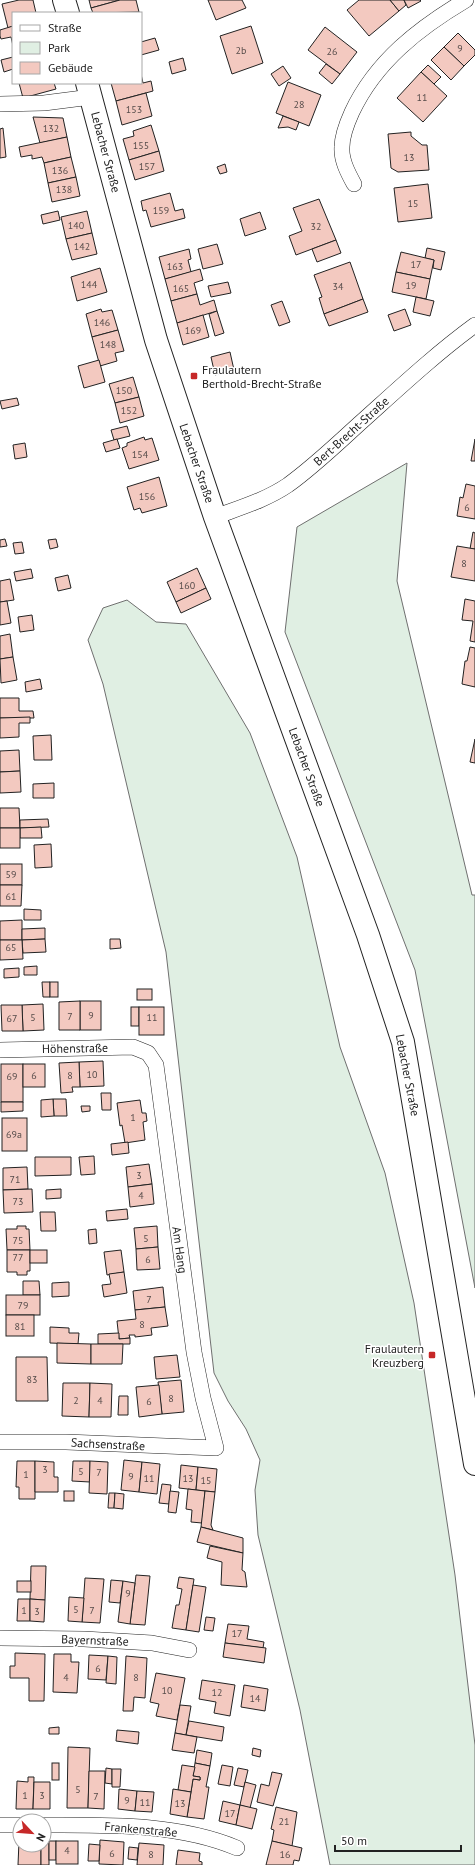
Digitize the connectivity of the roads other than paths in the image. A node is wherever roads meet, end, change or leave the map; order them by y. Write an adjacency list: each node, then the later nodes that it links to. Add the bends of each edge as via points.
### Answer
1 (64, 0): 3 (main road)
2 (466, 0): 6 (street, via 410,38 384,63 357,102 346,125 342,147 343,160)
3 (68, 12)
4 (89, 90): 5 (street, via 44,103); 8 (main road, Lebacher Straße, via 156,340)
5 (0, 104)
6 (354, 184)
7 (475, 325): 8 (street, Bert-Brecht-Straße, via 401,386 320,460 286,486 260,500)
8 (215, 517): 13 (main road, Lebacher Straße, via 368,935 403,1042)
9 (0, 1050): 10 (street, Höhenstraße, via 133,1047)
10 (148, 1054): 12 (street, Am Hang, via 156,1066 194,1352 202,1398)
11 (0, 1442): 12 (street, Sachsenstraße)
12 (216, 1448)
13 (475, 1464)
14 (0, 1638): 15 (street, Bayernstraße, via 137,1642)
15 (189, 1650)
16 (0, 1825): 17 (street)
17 (12, 1825)
18 (52, 1825): 19 (street, Frankenstraße, via 157,1829 212,1839)
19 (236, 1848)

